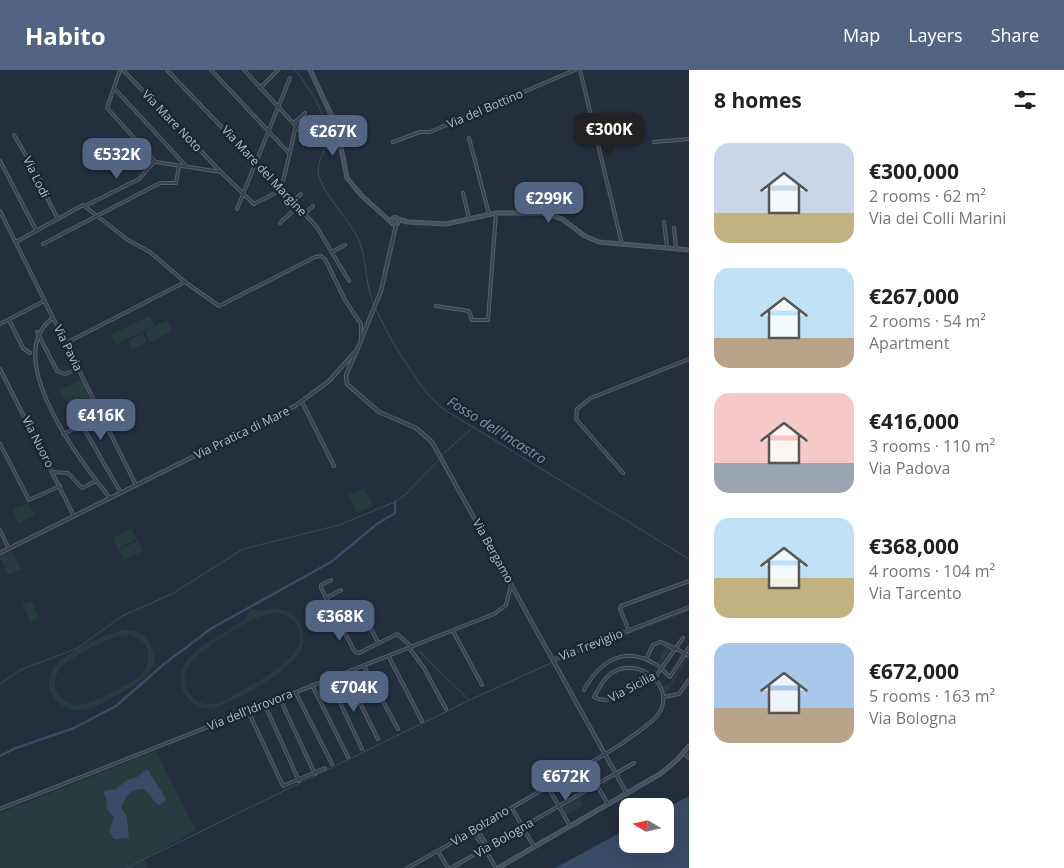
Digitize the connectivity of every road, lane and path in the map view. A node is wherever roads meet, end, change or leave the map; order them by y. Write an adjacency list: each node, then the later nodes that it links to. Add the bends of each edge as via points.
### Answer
1 (122, 70): 12 (street); 31 (street, Via Mare Noto)
2 (167, 70): 28 (street, Via Mare del Margine)
3 (211, 70): 18 (street)
4 (244, 70): 10 (street)
5 (250, 70): 10 (street)
6 (278, 70): 13 (street)
7 (310, 70): 46 (main road, via 336,127 347,178 367,201)
8 (575, 70): 22 (street, Via del Bottino, via 438,129)
9 (580, 70): 58 (street)
10 (247, 73): 13 (street)
11 (290, 78): 14 (street)
12 (114, 87): 27 (street, via 107,108); 30 (street)
13 (260, 88): 14 (street)
14 (278, 107): 16 (street); 18 (street)
15 (305, 113): 16 (street)
16 (294, 123): 17 (street)
17 (296, 126): 24 (street); 25 (street)
18 (269, 130): 25 (street); 28 (street)
19 (14, 135): 48 (street, Via Lodi, via 41,181)
20 (469, 138): 44 (street)
21 (689, 139): 23 (street)
22 (393, 142)
23 (654, 142)
24 (312, 145)
25 (290, 154): 32 (street)
26 (0, 161): 55 (street)
27 (155, 161): 29 (street); 37 (street, via 139,179)
28 (256, 163): 32 (street, Via Mare del Margine); 34 (street)
29 (179, 166): 30 (street); 45 (street, via 176,183 161,183)
30 (187, 167): 31 (street)
31 (221, 172): 34 (street, Via Mare Noto)
32 (281, 190): 34 (street, via 254,204); 36 (street, Via Mare del Margine)
33 (462, 193): 49 (street)
34 (243, 194): 40 (street)
35 (301, 194): 36 (street)
36 (293, 202): 39 (street, Via Mare del Margine)
37 (84, 206): 45 (street); 48 (street)
38 (313, 206): 43 (street)
39 (297, 207): 43 (street, Via Mare del Margine); 52 (street)
40 (237, 209)
41 (0, 211): 56 (street, Via Pavia)
42 (496, 213): 44 (main road); 58 (main road, via 548,214 564,220 592,240); 67 (street, via 488,320 472,320 469,311)
43 (304, 214): 63 (street, Via Mare del Margine)
44 (489, 214): 49 (main road)
45 (97, 216): 57 (street); 65 (street, via 150,252)
46 (388, 217): 47 (main road); 53 (main road)
47 (396, 218): 50 (main road); 53 (main road); 53 (main road)
48 (58, 219): 55 (street)
49 (469, 220): 50 (main road, via 443,224)
50 (404, 222): 53 (main road)
51 (664, 222): 60 (street)
52 (280, 223)
53 (395, 224): 73 (street, Via Pratica di Mare, via 378,300)
54 (674, 228): 61 (street)
55 (36, 230): 56 (street)
56 (16, 242): 66 (street, Via Pavia)
57 (43, 244)
58 (622, 244): 60 (main road)
59 (345, 245): 63 (street)
60 (667, 247): 61 (main road)
61 (676, 248): 62 (main road)
62 (689, 250)
63 (332, 252): 64 (street, Via Mare del Margine)
64 (349, 281)
65 (185, 282): 73 (street, via 222,306 320,256 361,324); 74 (street)
66 (45, 301): 68 (street, Via Pavia); 69 (street)
67 (436, 306)
68 (53, 318): 71 (street); 74 (street, Via Pavia)
69 (8, 320): 70 (street); 75 (street, via 23,348)
70 (0, 324)
71 (36, 332): 72 (street); 78 (street, via 57,371 64,374)
72 (35, 336)
73 (361, 341): 80 (street, Via Pratica di Mare, via 340,370); 97 (street, Via Bergamo, via 346,376 347,384 379,412 414,427 432,440)
74 (66, 343): 78 (street, Via Pavia)
75 (30, 353)
76 (689, 359): 85 (street, via 591,398 578,408 575,417)
77 (0, 369): 84 (street, Via Nuoro)
78 (78, 369): 87 (street, Via Pavia)
79 (35, 380): 81 (street)
80 (302, 402): 83 (street); 87 (street, Via Pratica di Mare)
81 (63, 434): 86 (street); 89 (street, via 83,427)
82 (0, 444): 88 (street, via 29,500)
83 (334, 466)
84 (53, 472): 86 (street, via 67,473 82,488); 88 (street, Via Nuoro)
85 (624, 473)
86 (96, 481): 90 (street)
87 (136, 485): 89 (street, Via Pratica di Mare)
88 (60, 486): 91 (street, Via Nuoro)
89 (121, 493): 90 (street, Via Pratica di Mare)
90 (110, 498): 91 (street, Via Pratica di Mare)
91 (74, 516): 93 (street, Via Pratica di Mare)
92 (0, 530): 93 (street)
93 (9, 549): 94 (street, Via Pratica di Mare)
94 (0, 553)
95 (331, 580): 99 (street, via 321,586)
96 (689, 581): 103 (street, Via Treviglio, via 621,606)
97 (511, 584): 102 (street, Via dell'Idrovora, via 509,598 502,610); 112 (street, Via Bergamo)
98 (341, 590): 99 (street)
99 (326, 598): 105 (street, via 355,652)
100 (689, 607): 103 (street, Via Treviglio)
101 (367, 622): 105 (street)
102 (453, 630): 107 (street, Via dell'Idrovora); 120 (street)
103 (628, 630): 112 (street, Via Treviglio)
104 (683, 638): 108 (street, Via Sicilia)
105 (378, 643): 107 (street, via 398,634)
106 (689, 647): 109 (street)
107 (411, 648): 111 (street, Via dell'Idrovora); 127 (street)
108 (675, 648): 109 (street); 113 (street, via 661,642 653,645); 115 (street, Via Sicilia)
109 (685, 654): 110 (street); 115 (street, via 670,676)
110 (689, 656)
111 (389, 657): 114 (street, Via dell'Idrovora); 129 (street)
112 (554, 659): 135 (street, Via Bergamo)
113 (646, 659): 115 (street); 122 (street, via 634,655 614,658 596,670)
114 (364, 666): 116 (street, Via dell'Idrovora); 130 (street)
115 (662, 669): 117 (street, Via Sicilia)
116 (344, 673): 118 (street, Via dell'Idrovora); 131 (street)
117 (653, 677): 117 (street, Via Sicilia, via 633,685 611,700 601,702 594,697 605,678 619,670 636,668); 124 (street)
118 (329, 679): 121 (street, Via dell'Idrovora); 133 (street)
119 (689, 680): 124 (street, via 679,694)
120 (482, 685)
121 (312, 686): 123 (street, Via dell'Idrovora); 136 (street)
122 (584, 690)
123 (296, 692): 125 (street, Via dell'Idrovora); 139 (street)
124 (664, 697): 135 (street, Via Bolzano, via 656,717)
125 (280, 698): 126 (street, Via dell'Idrovora); 142 (street)
126 (264, 704): 128 (street, Via dell'Idrovora); 144 (street)
127 (446, 709)
128 (248, 711): 144 (street, via 284,787); 151 (street, Via dell'Idrovora)
129 (422, 721)
130 (398, 729)
131 (378, 740)
132 (689, 746): 134 (main road)
133 (362, 749)
134 (684, 753): 137 (street); 147 (main road, via 668,768)
135 (605, 754): 140 (street, Via Bolzano); 143 (street, Via Bergamo)
136 (348, 757)
137 (689, 758)
138 (634, 763): 143 (street, Via Bologna)
139 (332, 764)
140 (585, 765): 145 (street); 146 (street, Via Bolzano)
141 (325, 768): 142 (street)
142 (315, 773): 144 (street)
143 (616, 773): 145 (street, Via Bologna); 147 (street, Via Bergamo)
144 (299, 780)
145 (596, 785): 148 (street); 149 (street, Via Bologna)
146 (548, 786): 149 (street); 150 (street, Via Bolzano)
147 (627, 794): 148 (main road)
148 (608, 804): 152 (main road)
149 (559, 806): 152 (street); 153 (street, Via Bologna)
150 (511, 808): 153 (street); 154 (street, Via Bolzano)
151 (0, 809)
152 (570, 826): 156 (main road)
153 (522, 827): 156 (street); 157 (street, Via Bologna)
154 (477, 828): 155 (street, Via Bolzano); 157 (street)
155 (473, 831): 157 (street); 158 (street, Via Bolzano)
156 (534, 847): 162 (main road)
157 (485, 848): 161 (street, Via Bologna); 162 (street)
158 (438, 851): 159 (street, Via Bolzano); 160 (street)
159 (407, 868)
160 (448, 868)
161 (451, 868)
162 (497, 868)

